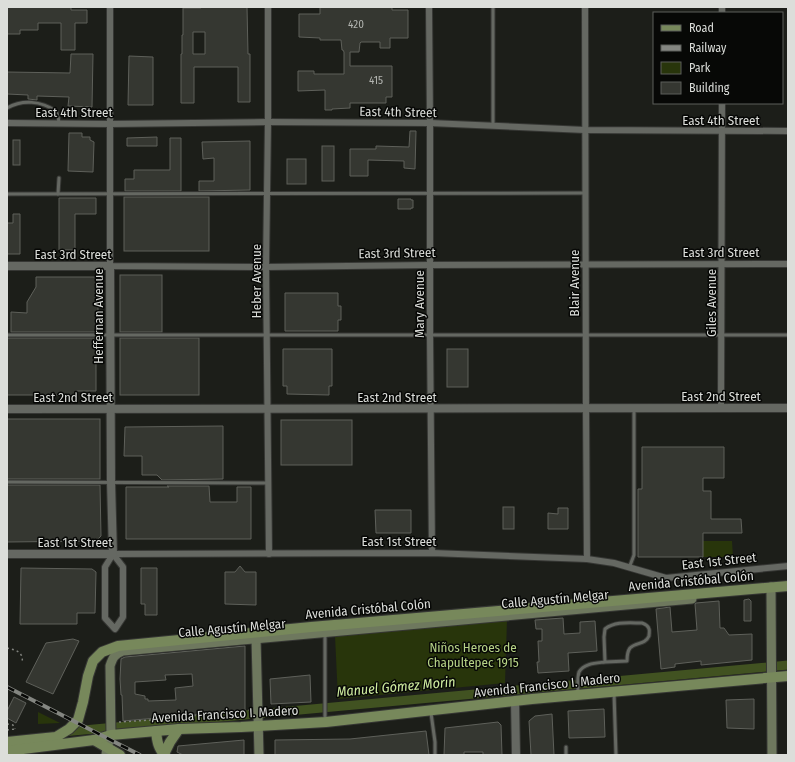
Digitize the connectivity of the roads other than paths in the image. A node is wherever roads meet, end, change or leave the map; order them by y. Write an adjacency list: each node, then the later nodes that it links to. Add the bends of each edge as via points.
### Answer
1 (110, 7): 12 (street, Heffernan Avenue)
2 (268, 7): 8 (street, Heber Avenue)
3 (429, 7): 11 (street, Mary Avenue)
4 (493, 7): 13 (lane)
5 (586, 7): 14 (street, Blair Avenue)
6 (722, 104): 15 (street, Giles Avenue)
7 (7, 108): 10 (lane, via 26,102 42,104 56,111)
8 (268, 122): 11 (street, East 4th Street); 12 (street, East 4th Street); 23 (street, Heber Avenue)
9 (7, 123): 10 (street, East 4th Street)
10 (59, 123): 12 (street, East 4th Street)
11 (430, 123): 13 (street, East 4th Street); 18 (street, Mary Avenue)
12 (110, 124): 22 (street, Heffernan Avenue)
13 (493, 126): 14 (street, East 4th Street)
14 (585, 130): 15 (street, East 4th Street); 19 (street, Blair Avenue)
15 (721, 131): 16 (street, East 4th Street); 25 (street, Giles Avenue)
16 (788, 131)
17 (59, 178): 21 (lane)
18 (430, 193): 19 (lane); 23 (lane); 27 (street, Mary Avenue)
19 (585, 193): 24 (street, Blair Avenue)
20 (7, 194): 21 (lane)
21 (58, 194): 22 (lane)
22 (110, 194): 23 (lane); 29 (street, Heffernan Avenue)
23 (267, 194): 30 (street, Heber Avenue)
24 (585, 264): 25 (street, East 3rd Street); 27 (street, East 3rd Street); 35 (street, Blair Avenue)
25 (722, 264): 26 (street, East 3rd Street); 36 (street, Giles Avenue)
26 (788, 264)
27 (429, 265): 30 (street, East 3rd Street); 34 (street, Mary Avenue)
28 (7, 266): 29 (street, East 3rd Street)
29 (110, 266): 30 (street, East 3rd Street); 32 (street, Heffernan Avenue)
30 (266, 267): 33 (street, Heber Avenue)
31 (7, 335): 32 (lane)
32 (110, 335): 33 (lane); 38 (street, Heffernan Avenue)
33 (267, 335): 34 (lane); 44 (street, Heber Avenue)
34 (430, 335): 35 (lane); 45 (street, Mary Avenue)
35 (586, 335): 36 (lane); 39 (street, Blair Avenue)
36 (721, 335): 37 (lane); 41 (street, Giles Avenue)
37 (788, 335)
38 (110, 408): 43 (street, East 2nd Street); 44 (street, East 2nd Street); 47 (street, Heffernan Avenue)
39 (586, 408): 40 (street, East 2nd Street); 45 (street, East 2nd Street); 53 (street, Blair Avenue)
40 (634, 408): 41 (street, East 2nd Street); 55 (lane, via 634,555)
41 (721, 408): 42 (street, East 2nd Street)
42 (788, 408)
43 (7, 409)
44 (268, 409): 45 (street, East 2nd Street); 48 (street, Heber Avenue)
45 (431, 409): 49 (street, Mary Avenue)
46 (7, 482): 47 (lane)
47 (111, 482): 48 (lane); 51 (street, Heffernan Avenue)
48 (268, 483): 52 (street, Heber Avenue)
49 (432, 553): 52 (street, East 1st Street); 53 (street, East 1st Street)
50 (7, 554): 51 (street, East 1st Street)
51 (113, 554): 51 (street, Heffernan Avenue, via 123,567 123,617 115,629 105,618 105,567); 52 (street, East 1st Street)
52 (269, 554)
53 (587, 559): 55 (street, East 1st Street)
54 (788, 566): 55 (street, East 1st Street, via 666,578)
55 (629, 568)
56 (788, 586): 57 (main road, Avenida Cristóbal Colón)
57 (771, 587): 58 (main road, Avenida Cristóbal Colón); 63 (main road)
58 (716, 592): 59 (main road, Calle Agustín Melgar, via 698,598); 74 (main road, Avenida Cristóbal Colón, via 118,646 102,652 93,661 78,720 69,730 56,737)
59 (325, 633): 60 (main road, Calle Agustín Melgar); 68 (lane)
60 (256, 638): 69 (main road); 72 (main road, Calle Agustín Melgar, via 123,651 117,654 112,658 110,666)
61 (605, 662): 61 (lane, via 604,637 608,626 642,623 649,627 647,639 630,649 627,661); 65 (lane, via 589,665 579,672)
62 (788, 676): 63 (main road, Avenida Francisco I. Madero)
63 (772, 677): 64 (main road, Avenida Francisco I. Madero); 86 (main road)
64 (614, 691): 65 (main road, Avenida Francisco I. Madero); 85 (lane)
65 (578, 694): 66 (main road, Avenida Francisco I. Madero)
66 (515, 701): 67 (main road, Avenida Francisco I. Madero); 83 (street)
67 (431, 710): 68 (main road, Avenida Francisco I. Madero); 82 (lane)
68 (326, 722): 69 (main road, Avenida Francisco I. Madero)
69 (258, 726): 70 (main road, Avenida Francisco I. Madero); 81 (main road)
70 (179, 729): 71 (main road, Avenida Francisco I. Madero); 80 (main road)
71 (156, 731): 72 (main road, Avenida Francisco I. Madero); 80 (main road)
72 (111, 735): 73 (main road, Avenida Francisco I. Madero); 78 (main road, Calle Agustín Melgar)
73 (94, 740): 77 (main road, Avenida Francisco I. Madero); 78 (main road)
74 (7, 742)
75 (566, 747): 84 (lane)
76 (7, 751): 77 (main road, Avenida Francisco I. Madero)
77 (33, 752)
78 (107, 752): 79 (main road)
79 (120, 755)
80 (164, 755)
81 (259, 755)
82 (435, 755)
83 (516, 755)
84 (566, 755)
85 (616, 755)
86 (772, 755)

